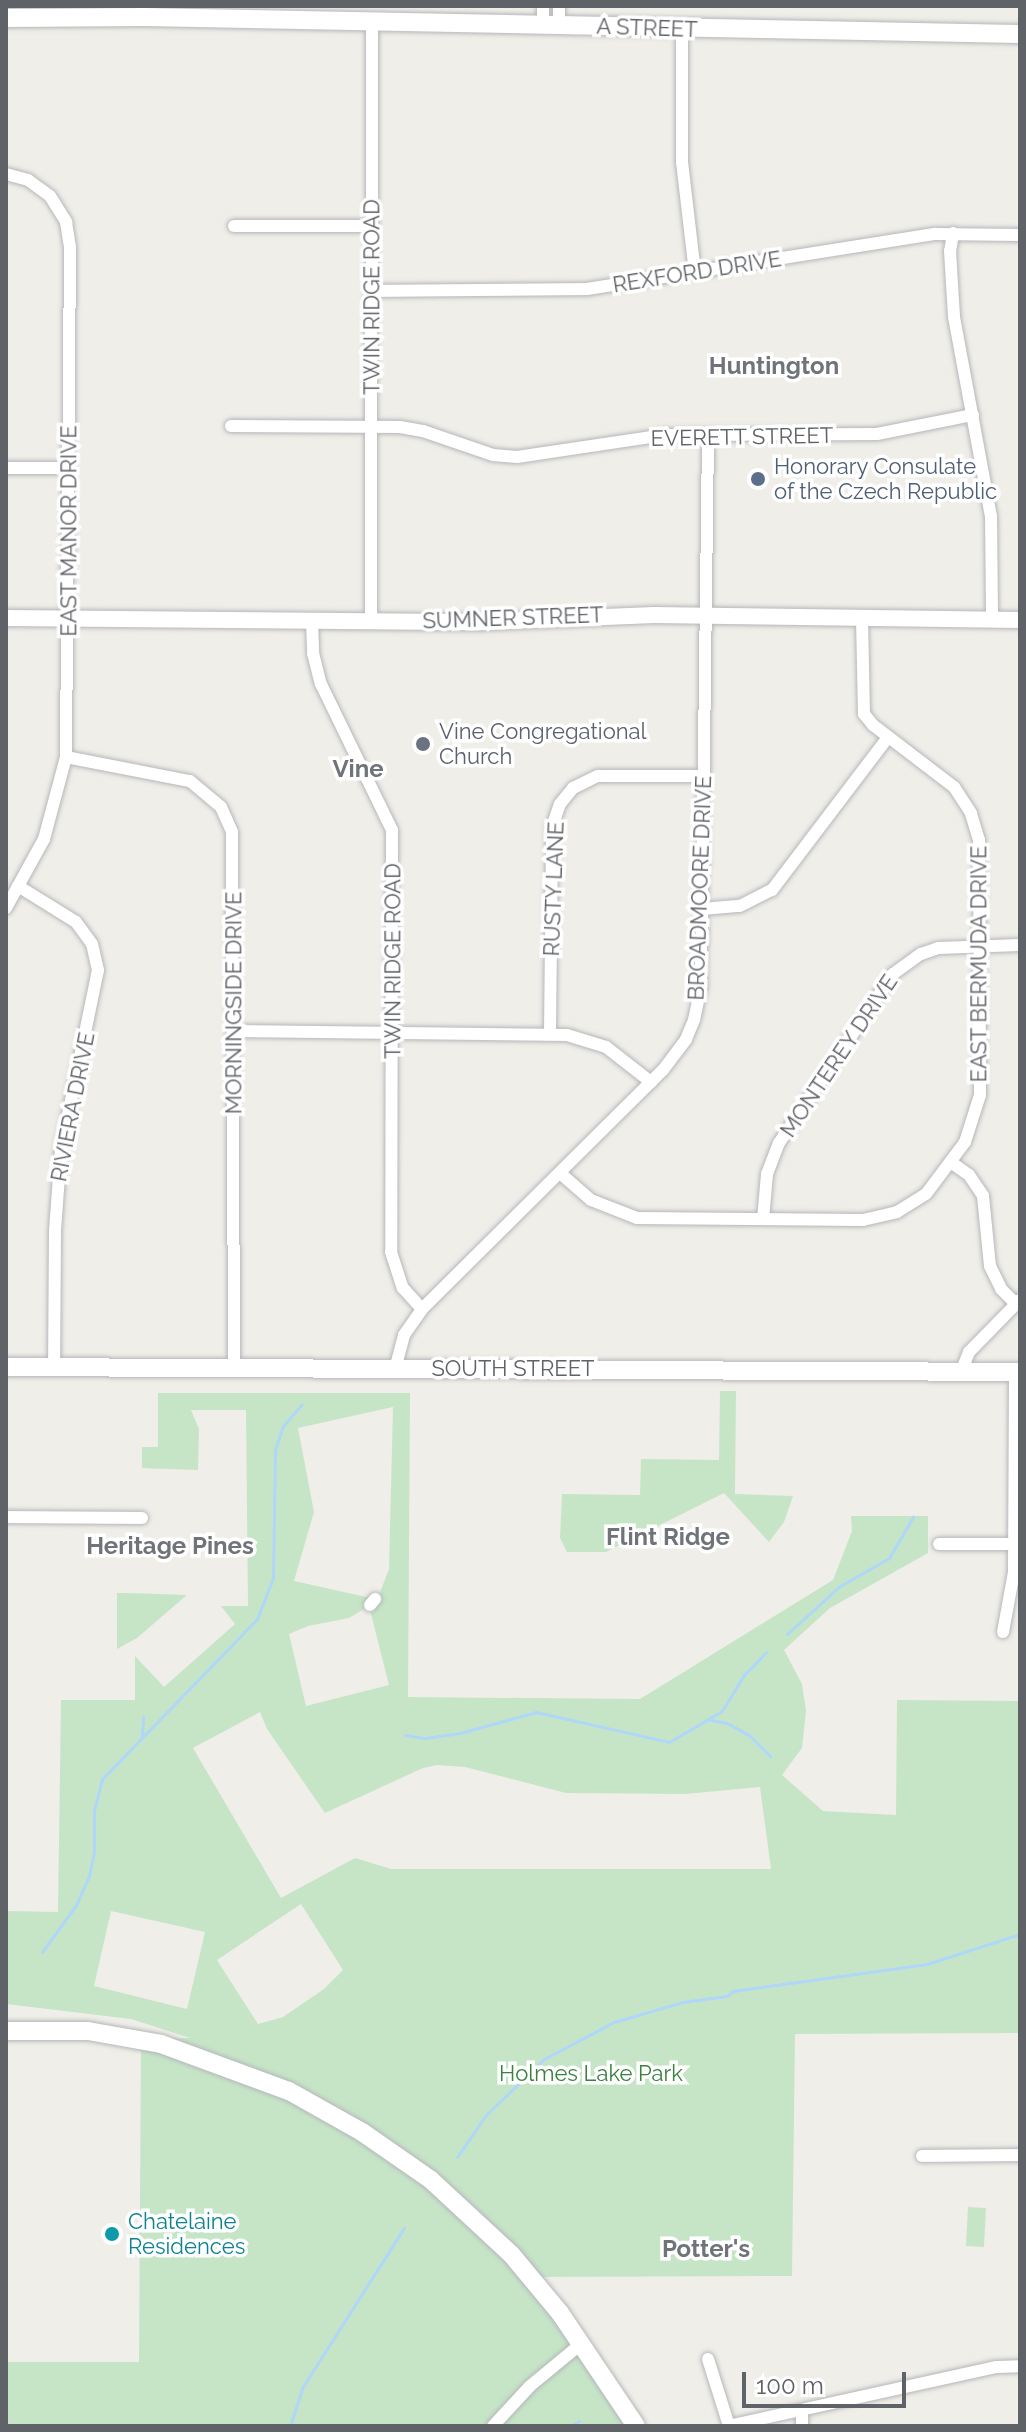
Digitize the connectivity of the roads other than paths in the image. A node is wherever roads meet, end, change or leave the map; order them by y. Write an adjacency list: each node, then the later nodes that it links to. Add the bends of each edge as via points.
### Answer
1 (559, 6): 3 (street)
2 (6, 18): 4 (main road, A STREET)
3 (548, 19): 4 (main road, A STREET); 5 (main road, A STREET)
4 (372, 22): 9 (street, TWIN RIDGE ROAD)
5 (682, 29): 6 (main road, A STREET); 12 (street, via 682,162)
6 (1020, 37)
7 (6, 174): 19 (street, EAST MANOR DRIVE, via 28,180 50,196 66,222)
8 (234, 226): 9 (street)
9 (372, 226): 13 (street, TWIN RIDGE ROAD)
10 (953, 233): 11 (street, REXFORD DRIVE); 12 (street, REXFORD DRIVE); 14 (street, via 954,317)
11 (1020, 235)
12 (695, 273): 13 (street, REXFORD DRIVE, via 550,291)
13 (372, 291): 16 (street, TWIN RIDGE ROAD)
14 (973, 415): 17 (street, EVERETT STREET, via 863,435); 25 (street, via 991,516)
15 (231, 426): 16 (street, EVERETT STREET)
16 (371, 426): 17 (street, EVERETT STREET, via 423,431 473,449 517,457 632,439); 27 (street, TWIN RIDGE ROAD)
17 (708, 435): 20 (street, BROADMOORE DRIVE)
18 (6, 468): 19 (street)
19 (69, 468): 21 (street, EAST MANOR DRIVE)
20 (707, 615): 22 (street, SUMNER STREET); 27 (street, SUMNER STREET); 30 (street, BROADMOORE DRIVE)
21 (69, 617): 23 (street, SUMNER STREET); 24 (street, SUMNER STREET); 29 (street, EAST MANOR DRIVE)
22 (862, 617): 25 (street, SUMNER STREET); 28 (street, EAST BERMUDA DRIVE, via 861,705 868,720)
23 (6, 618)
24 (312, 620): 27 (street, SUMNER STREET); 37 (street, TWIN RIDGE ROAD, via 321,684 392,830)
25 (992, 620): 26 (street, SUMNER STREET)
26 (1020, 620)
27 (371, 621)
28 (888, 737): 33 (street, via 772,890 740,906); 34 (street, EAST BERMUDA DRIVE, via 944,777 971,813 979,840)
29 (66, 757): 31 (street, EAST MANOR DRIVE, via 53,813); 36 (street, MORNINGSIDE DRIVE, via 177,776 199,786 221,807 234,845)
30 (704, 776): 33 (street, BROADMOORE DRIVE); 38 (street, RUSTY LANE, via 598,776 573,788 560,804 552,827)
31 (18, 886): 32 (street, EAST MANOR DRIVE); 46 (street, RIVIERA DRIVE, via 76,922 92,944 98,970 61,1149)
32 (6, 908)
33 (702, 909): 39 (street, BROADMOORE DRIVE, via 701,986 694,1020 675,1057)
34 (980, 945): 35 (street, MONTEREY DRIVE); 40 (street, EAST BERMUDA DRIVE, via 980,1095 972,1127); 42 (street, MONTEREY DRIVE, via 921,954 882,986 779,1143 767,1174)
35 (1020, 945)
36 (234, 1031): 37 (street); 47 (street, MORNINGSIDE DRIVE)
37 (392, 1032): 38 (street); 44 (street, TWIN RIDGE ROAD, via 391,1252 403,1288)
38 (550, 1033): 39 (street, via 606,1047)
39 (651, 1082): 41 (street, BROADMOORE DRIVE)
40 (952, 1163): 42 (street, EAST BERMUDA DRIVE, via 926,1194 884,1216); 43 (street, via 969,1175 983,1196 990,1266 1001,1289)
41 (560, 1173): 42 (street, EAST BERMUDA DRIVE, via 591,1200 624,1215); 44 (street, BROADMOORE DRIVE)
42 (763, 1219)
43 (1018, 1302): 49 (street, via 969,1352)
44 (422, 1309): 48 (street, BROADMOORE DRIVE, via 404,1335)
45 (6, 1367): 46 (main road, SOUTH STREET)
46 (54, 1367): 47 (main road, SOUTH STREET)
47 (234, 1368): 48 (main road, SOUTH STREET)
48 (395, 1369): 49 (main road, SOUTH STREET)
49 (961, 1372): 50 (main road, SOUTH STREET)
50 (1018, 1372): 54 (street)
51 (6, 1517): 52 (street)
52 (142, 1518)
53 (939, 1544): 54 (street)
54 (1015, 1544): 55 (street)
55 (1003, 1632)
56 (6, 2031): 59 (main road, via 88,2031 161,2044 236,2069 323,2109 393,2152 467,2211 526,2271)
57 (1020, 2155): 58 (street)
58 (922, 2156)
59 (582, 2343): 63 (street, via 530,2386); 64 (main road)
60 (708, 2359): 65 (street)
61 (1020, 2366): 62 (street)
62 (802, 2410): 65 (street); 66 (street)
63 (493, 2426)
64 (636, 2426)
65 (729, 2426)
66 (802, 2426)

